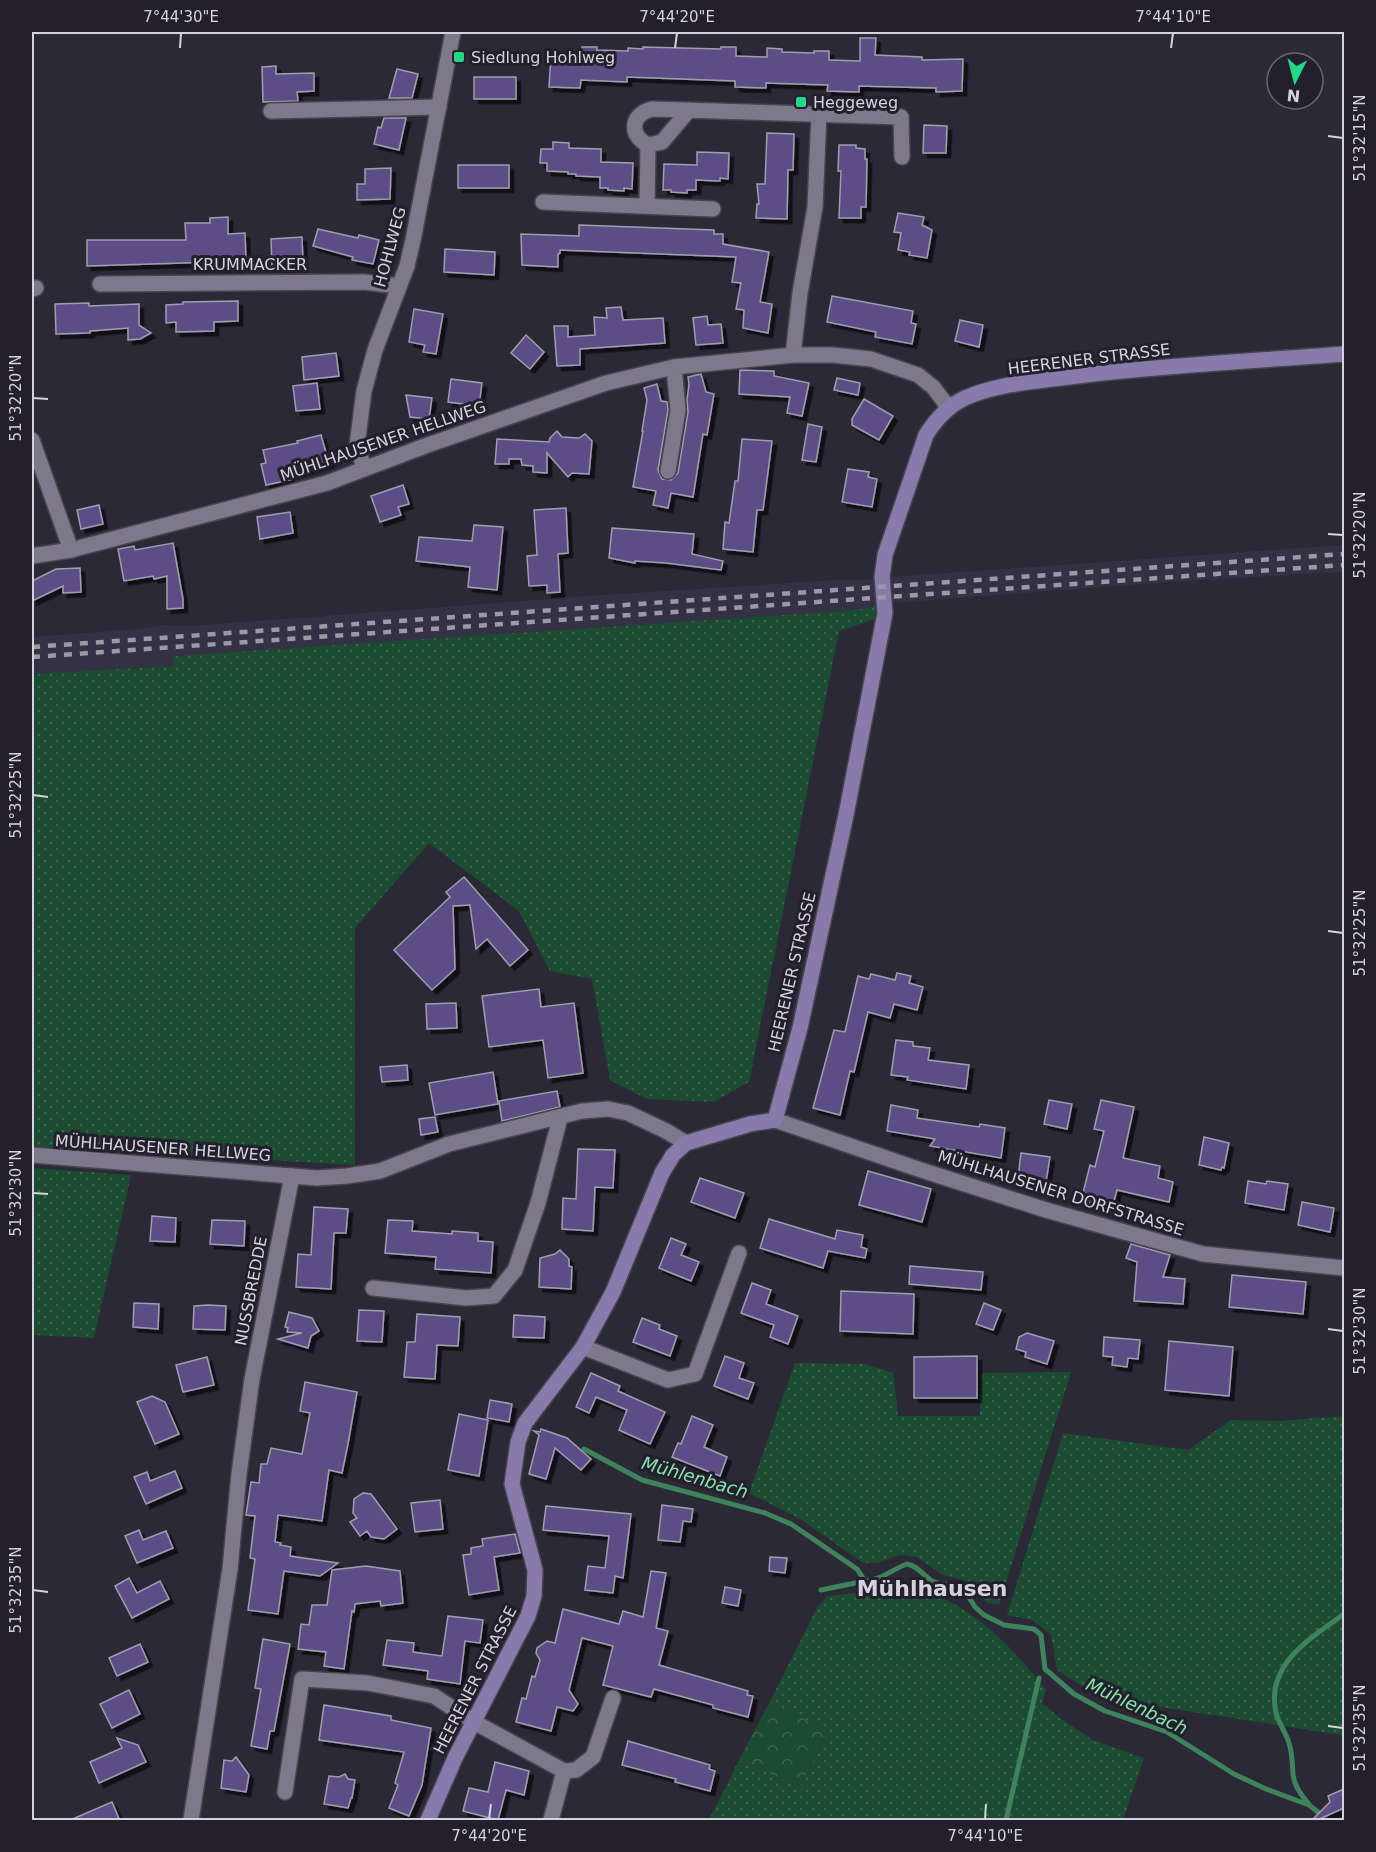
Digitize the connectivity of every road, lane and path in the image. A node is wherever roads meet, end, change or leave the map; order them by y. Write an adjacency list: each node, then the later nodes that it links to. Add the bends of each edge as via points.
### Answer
1 (453, 32): 2 (street, HOHLWEG)
2 (439, 106): 4 (street); 12 (street, HOHLWEG, via 413,240)
3 (689, 110): 5 (street); 6 (street, via 662,142); 6 (street, via 652,109 639,114 634,126 638,138)
4 (271, 111)
5 (819, 114): 7 (street, via 902,117); 14 (street, via 815,207)
6 (648, 145): 9 (street)
7 (902, 158)
8 (543, 202): 9 (street)
9 (647, 206): 10 (street)
10 (713, 209)
11 (100, 284): 12 (street, KRUMMACKER, via 364,282)
12 (399, 286): 18 (street, HOHLWEG, via 364,392 357,445)
13 (1344, 354): 16 (street, HEERENER STRASSE, via 1116,371 1022,383 974,395)
14 (793, 355): 15 (street, MÜHLHAUSENER HELLWEG); 16 (street, MÜHLHAUSENER HELLWEG, via 870,359 899,368 918,375)
15 (674, 367): 18 (street, MÜHLHAUSENER HELLWEG, via 606,383); 19 (street, via 678,410)
16 (949, 408): 23 (street, HEERENER STRASSE, via 926,435 882,566 885,613 800,1028)
17 (32, 440): 20 (street)
18 (364, 468): 20 (street, MÜHLHAUSENER HELLWEG, via 327,483)
19 (668, 471)
20 (71, 550): 21 (street, MÜHLHAUSENER HELLWEG)
21 (32, 556)
22 (560, 1118): 24 (street, via 608,1109 628,1113); 26 (street, via 449,1144 380,1171 317,1178); 29 (street, via 538,1203 515,1270 494,1296 466,1298)
23 (775, 1120): 24 (street); 28 (street, MÜHLHAUSENER DORFSTRASSE, via 1046,1210 1203,1254)
24 (686, 1143): 30 (street, HEERENER STRASSE, via 662,1173 618,1282)
25 (32, 1155): 26 (street, MÜHLHAUSENER HELLWEG)
26 (292, 1176): 35 (street, NUSSBREDDE, via 252,1379 228,1580)
27 (739, 1253): 30 (street, via 695,1374 668,1380)
28 (1344, 1268)
29 (373, 1288)
30 (583, 1347): 32 (street, HEERENER STRASSE, via 525,1424 518,1442 512,1484 535,1570 534,1596 528,1616)
31 (612, 1698): 33 (street, via 593,1758 576,1770)
32 (474, 1722): 33 (street); 34 (street, via 434,1696 368,1683 302,1679); 36 (street, HEERENER STRASSE)
33 (564, 1771): 37 (street)
34 (285, 1791)
35 (191, 1821)
36 (428, 1821)
37 (551, 1821)

